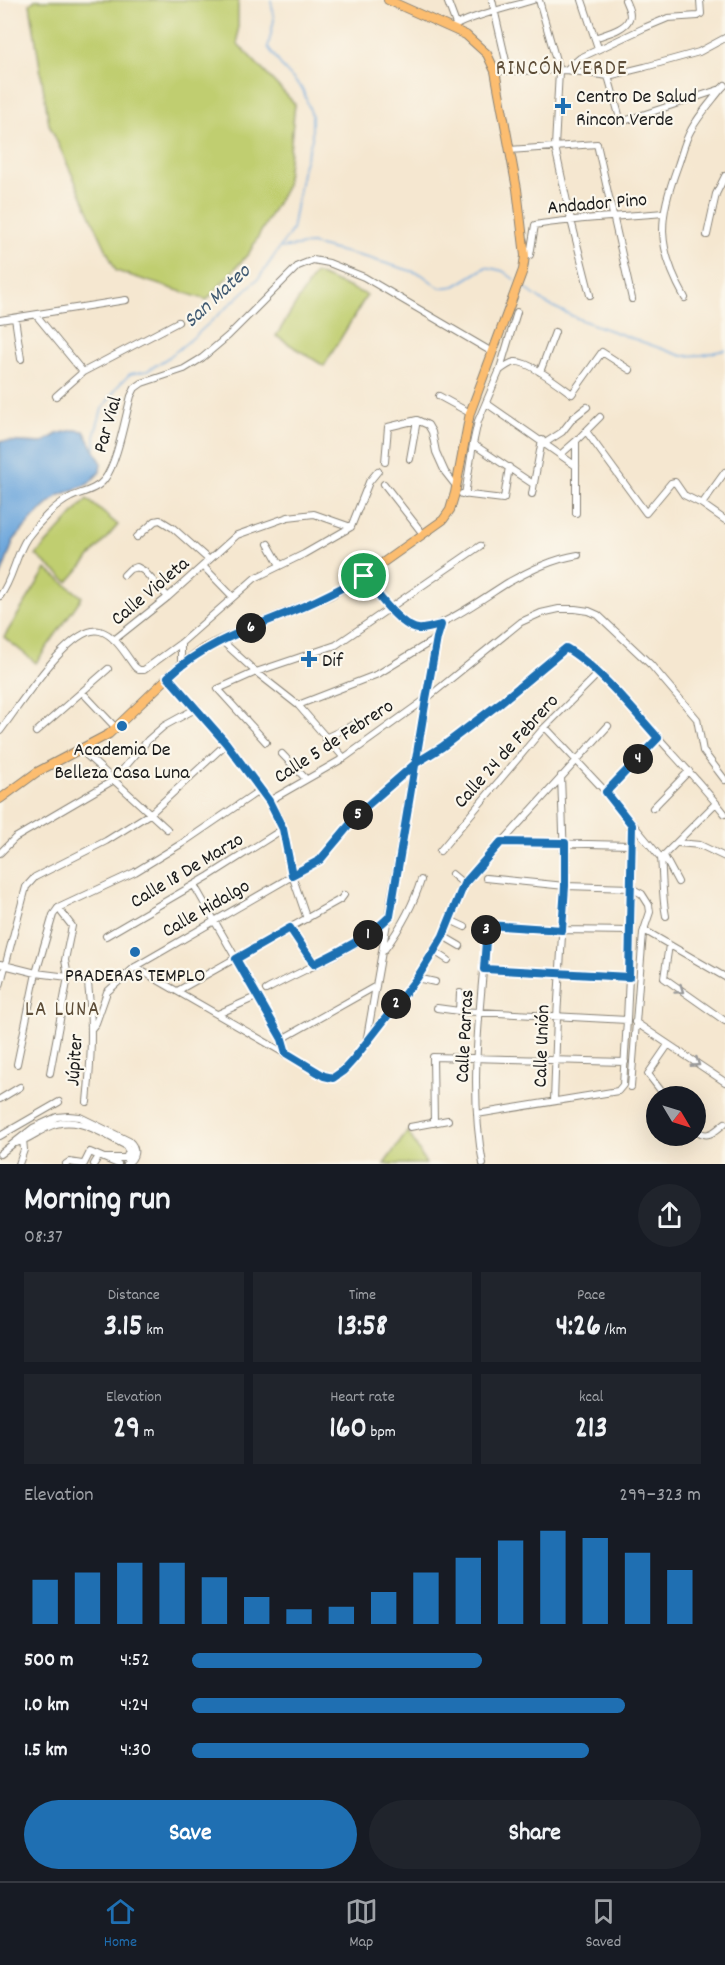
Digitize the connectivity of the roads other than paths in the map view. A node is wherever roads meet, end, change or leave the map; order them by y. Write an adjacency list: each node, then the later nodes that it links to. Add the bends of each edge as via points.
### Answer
1 (388, 0): 10 (main road)
2 (447, 0): 10 (street)
3 (492, 0): 9 (street)
4 (533, 0): 9 (street)
5 (539, 0): 15 (street)
6 (582, 0): 11 (street)
7 (625, 0): 11 (street, via 629,21)
8 (700, 0): 13 (street, via 698,16 668,18)
9 (496, 11): 10 (street); 14 (street)
10 (454, 26): 16 (main road, via 487,54)
11 (595, 38): 13 (street)
12 (725, 38): 17 (street, via 699,52)
13 (598, 48): 15 (street)
14 (508, 70): 15 (street); 16 (street)
15 (563, 70): 17 (street); 19 (street)
16 (495, 71): 20 (main road)
17 (608, 76): 18 (street, via 621,122)
18 (723, 86): 22 (street, via 690,131)
19 (555, 147): 20 (street); 23 (street, via 597,144); 24 (street)
20 (509, 150): 26 (main road)
21 (725, 176): 25 (street, via 716,194)
22 (663, 213): 23 (street, Andador Pino); 28 (street, via 664,247)
23 (612, 218): 24 (street, Andador Pino); 29 (street)
24 (571, 220): 26 (street, Andador Pino, via 535,225 530,255); 27 (street)
25 (707, 235)
26 (525, 256): 37 (main road)
27 (590, 295)
28 (685, 298)
29 (632, 299)
30 (126, 300): 32 (street)
31 (517, 312): 41 (street)
32 (36, 315): 33 (street); 40 (street)
33 (15, 318): 34 (street); 38 (street)
34 (0, 320)
35 (177, 322): 40 (street)
36 (555, 332): 42 (street)
37 (492, 352): 47 (main road); 80 (street, Par Vial, via 364,277 329,263 313,261 298,266 202,358 135,388 103,481 70,498 40,523 28,537)
38 (21, 359)
39 (630, 370): 42 (street, via 603,352 572,394)
40 (83, 372): 43 (street)
41 (499, 372): 42 (street, via 517,361); 45 (street)
42 (540, 372)
43 (56, 396)
44 (439, 396): 47 (street)
45 (486, 403): 52 (street); 53 (street)
46 (586, 407): 52 (street, via 562,432)
47 (470, 413): 63 (main road)
48 (600, 417): 50 (street)
49 (417, 420): 55 (street); 56 (street, via 388,427); 63 (street, via 432,432 436,452)
50 (586, 431): 51 (street); 66 (street, via 646,513 675,482 684,495)
51 (576, 441): 54 (street); 57 (street)
52 (543, 442): 54 (street); 62 (street)
53 (473, 444): 58 (street); 65 (street)
54 (560, 455): 57 (street)
55 (410, 459)
56 (385, 462)
57 (576, 466): 67 (street)
58 (509, 467): 62 (street); 65 (street, via 503,499)
59 (378, 471): 69 (street, via 369,482)
60 (725, 471): 66 (street)
61 (384, 484): 70 (street)
62 (533, 484): 64 (street)
63 (455, 489): 65 (street); 70 (main road, via 443,520)
64 (532, 494)
65 (465, 495)
66 (702, 504): 68 (street)
67 (576, 513)
68 (725, 520)
69 (351, 527): 75 (street, Calle Violeta, via 314,514 288,517 237,536); 76 (street)
70 (423, 534): 79 (main road)
71 (137, 537): 75 (street, via 160,520)
72 (268, 544): 76 (street)
73 (480, 546): 83 (street)
74 (578, 555): 84 (street, via 559,558 510,582)
75 (209, 560): 77 (street, Calle Violeta)
76 (280, 565): 82 (street, via 255,578)
77 (203, 566): 81 (street, Calle Violeta); 82 (street)
78 (124, 575): 81 (street, via 137,567)
79 (364, 576): 83 (street); 87 (main road, via 330,595)
80 (0, 596)
81 (168, 597): 86 (street, Calle Violeta)
82 (233, 597): 88 (street)
83 (389, 609): 84 (street, via 414,628); 91 (street, via 336,645)
84 (441, 625): 85 (street)
85 (437, 638): 95 (street); 96 (street, via 378,674)
86 (114, 640): 88 (street, via 139,670); 102 (street, Calle Violeta, via 97,630 69,643)
87 (221, 640): 89 (main road); 91 (street)
88 (181, 643): 89 (street)
89 (181, 665): 93 (main road)
90 (108, 669): 94 (street)
91 (256, 672): 96 (street); 106 (street, via 218,689)
92 (597, 674): 100 (street, Calle 24 de Febrero); 105 (street); 112 (street, Calle Hidalgo, via 566,648 500,703)
93 (168, 677): 97 (street); 101 (main road)
94 (83, 693): 101 (street); 103 (street)
95 (426, 699): 110 (street, Calle 5 de Febrero); 112 (street); 117 (street, Calle 5 de Febrero, via 521,622 559,609 589,611 651,665 697,719 703,751)
96 (298, 705): 104 (street)
97 (197, 708): 107 (street); 116 (street, via 164,726)
98 (357, 723): 104 (street)
99 (608, 726): 111 (street)
100 (545, 727): 111 (street); 133 (street, Calle 24 de Febrero)
101 (116, 728): 108 (main road)
102 (0, 731)
103 (36, 732)
104 (325, 738): 110 (street)
105 (658, 738): 113 (street); 119 (street)
106 (266, 742)
107 (226, 743): 118 (street); 124 (street)
108 (81, 750): 116 (street); 120 (main road, via 37,772)
109 (282, 754): 115 (street)
110 (344, 758): 115 (street, Calle 5 de Febrero)
111 (576, 760): 114 (street); 119 (street)
112 (416, 763): 138 (street, Calle Hidalgo, via 362,810 320,860); 148 (street)
113 (689, 771): 122 (street); 123 (street)
114 (561, 776): 129 (street); 130 (street, Calle Unión)
115 (306, 779): 121 (street, Calle 5 de Febrero)
116 (114, 780): 124 (street); 134 (street, via 15,838)
117 (725, 780)
118 (261, 790): 121 (street); 147 (street, Calle 5 de Febrero, via 135,872)
119 (606, 792): 126 (street)
120 (0, 799)
121 (269, 801): 128 (street)
122 (716, 803): 125 (street); 131 (street)
123 (653, 808)
124 (151, 813): 127 (street); 167 (street, via 30,881)
125 (725, 814)
126 (632, 825): 132 (street); 135 (street)
127 (166, 829)
128 (283, 829): 138 (street); 143 (street, Calle 18 De Marzo)
129 (501, 842): 130 (street); 142 (street)
130 (565, 843): 132 (street); 144 (street, Calle Unión)
131 (678, 843): 135 (street); 136 (street, via 700,845)
132 (631, 845): 145 (street)
133 (440, 851)
134 (0, 853)
135 (663, 857): 141 (street); 149 (street)
136 (725, 857)
137 (452, 874): 142 (street)
138 (292, 875): 150 (street); 152 (street, Calle Hidalgo)
139 (486, 878): 144 (street)
140 (421, 880): 163 (street, via 401,927)
141 (678, 882)
142 (464, 884): 151 (street)
143 (194, 885): 152 (street); 158 (street, Calle 18 De Marzo)
144 (565, 886): 145 (street); 155 (street, Calle Unión)
145 (632, 888): 156 (street, via 649,905); 157 (street)
146 (344, 895): 150 (street)
147 (58, 908): 170 (street); 172 (street, via 72,926 65,960)
148 (390, 916): 163 (street); 166 (street, via 360,940)
149 (666, 916)
150 (307, 919): 154 (street)
151 (450, 920): 153 (street); 159 (street)
152 (214, 921): 164 (street); 168 (street, Calle Hidalgo)
153 (465, 927)
154 (290, 928): 164 (street); 166 (street)
155 (562, 930): 157 (street); 169 (street, Calle Parras, via 488,925); 171 (street, Calle Unión)
156 (644, 930): 160 (street); 191 (street)
157 (631, 931): 173 (street)
158 (106, 936)
159 (443, 936): 161 (street); 162 (street)
160 (669, 945): 174 (street); 190 (street, one-way to 190, via 663,978)
161 (460, 946)
162 (434, 951): 165 (street); 175 (street)
163 (382, 952): 179 (street)
164 (236, 959): 180 (street); 183 (street)
165 (448, 960)
166 (314, 964): 181 (street)
167 (3, 965): 170 (street); 178 (street)
168 (135, 967): 180 (street); 192 (street, Calle Hidalgo, via 107,992)
169 (484, 969): 171 (street); 186 (street, Calle Parras)
170 (36, 973): 172 (street); 200 (street)
171 (559, 974): 173 (street); 188 (street, Calle Unión)
172 (68, 977): 201 (street)
173 (629, 977): 189 (street)
174 (725, 977)
175 (417, 978): 176 (street); 194 (street)
176 (435, 982)
177 (88, 983): 192 (street, Júpiter)
178 (0, 986)
179 (376, 986): 193 (street); 194 (street)
180 (179, 990): 187 (street)
181 (266, 990)
182 (460, 993): 185 (street)
183 (258, 996): 187 (street); 193 (street)
184 (437, 1008): 185 (street)
185 (459, 1011): 186 (street)
186 (481, 1012): 188 (street); 197 (street, Calle Parras)
187 (218, 1014): 196 (street)
188 (556, 1017): 189 (street); 198 (street, Calle Unión)
189 (627, 1020): 199 (street)
190 (725, 1021)
191 (635, 1022): 195 (street); 205 (street)
192 (92, 1029): 209 (street, Júpiter)
193 (282, 1039): 196 (street)
194 (366, 1044): 196 (street, via 333,1078)
195 (668, 1045): 202 (street, one-way to 202); 203 (street, via 648,1074)
196 (286, 1053)
197 (477, 1057): 198 (street); 210 (street, Calle Parras); 212 (street, via 433,1057)
198 (556, 1060): 199 (street); 207 (street, Calle Unión)
199 (625, 1062): 207 (street, via 623,1085 618,1091)
200 (17, 1064)
201 (50, 1073)
202 (725, 1082)
203 (657, 1086)
204 (20, 1087): 206 (street)
205 (631, 1087)
206 (0, 1099)
207 (554, 1101): 210 (street)
208 (59, 1102): 216 (street)
209 (87, 1102)
210 (477, 1114): 226 (street, Calle Parras)
211 (448, 1120): 212 (street)
212 (435, 1123): 214 (street)
213 (725, 1123): 215 (street, via 712,1134)
214 (410, 1127)
215 (706, 1134)
216 (0, 1136)
217 (23, 1138): 218 (street); 219 (street, via 58,1123 78,1123 125,1145 129,1151 122,1159); 220 (street); 225 (street, via 33,1128 57,1117 80,1117 133,1144 135,1154)
218 (0, 1154)
219 (102, 1157): 222 (street, via 90,1152); 223 (street); 224 (street)
220 (19, 1164)
221 (66, 1164): 222 (street)
222 (83, 1164)
223 (94, 1164)
224 (118, 1164)
225 (126, 1164)
226 (483, 1164)

